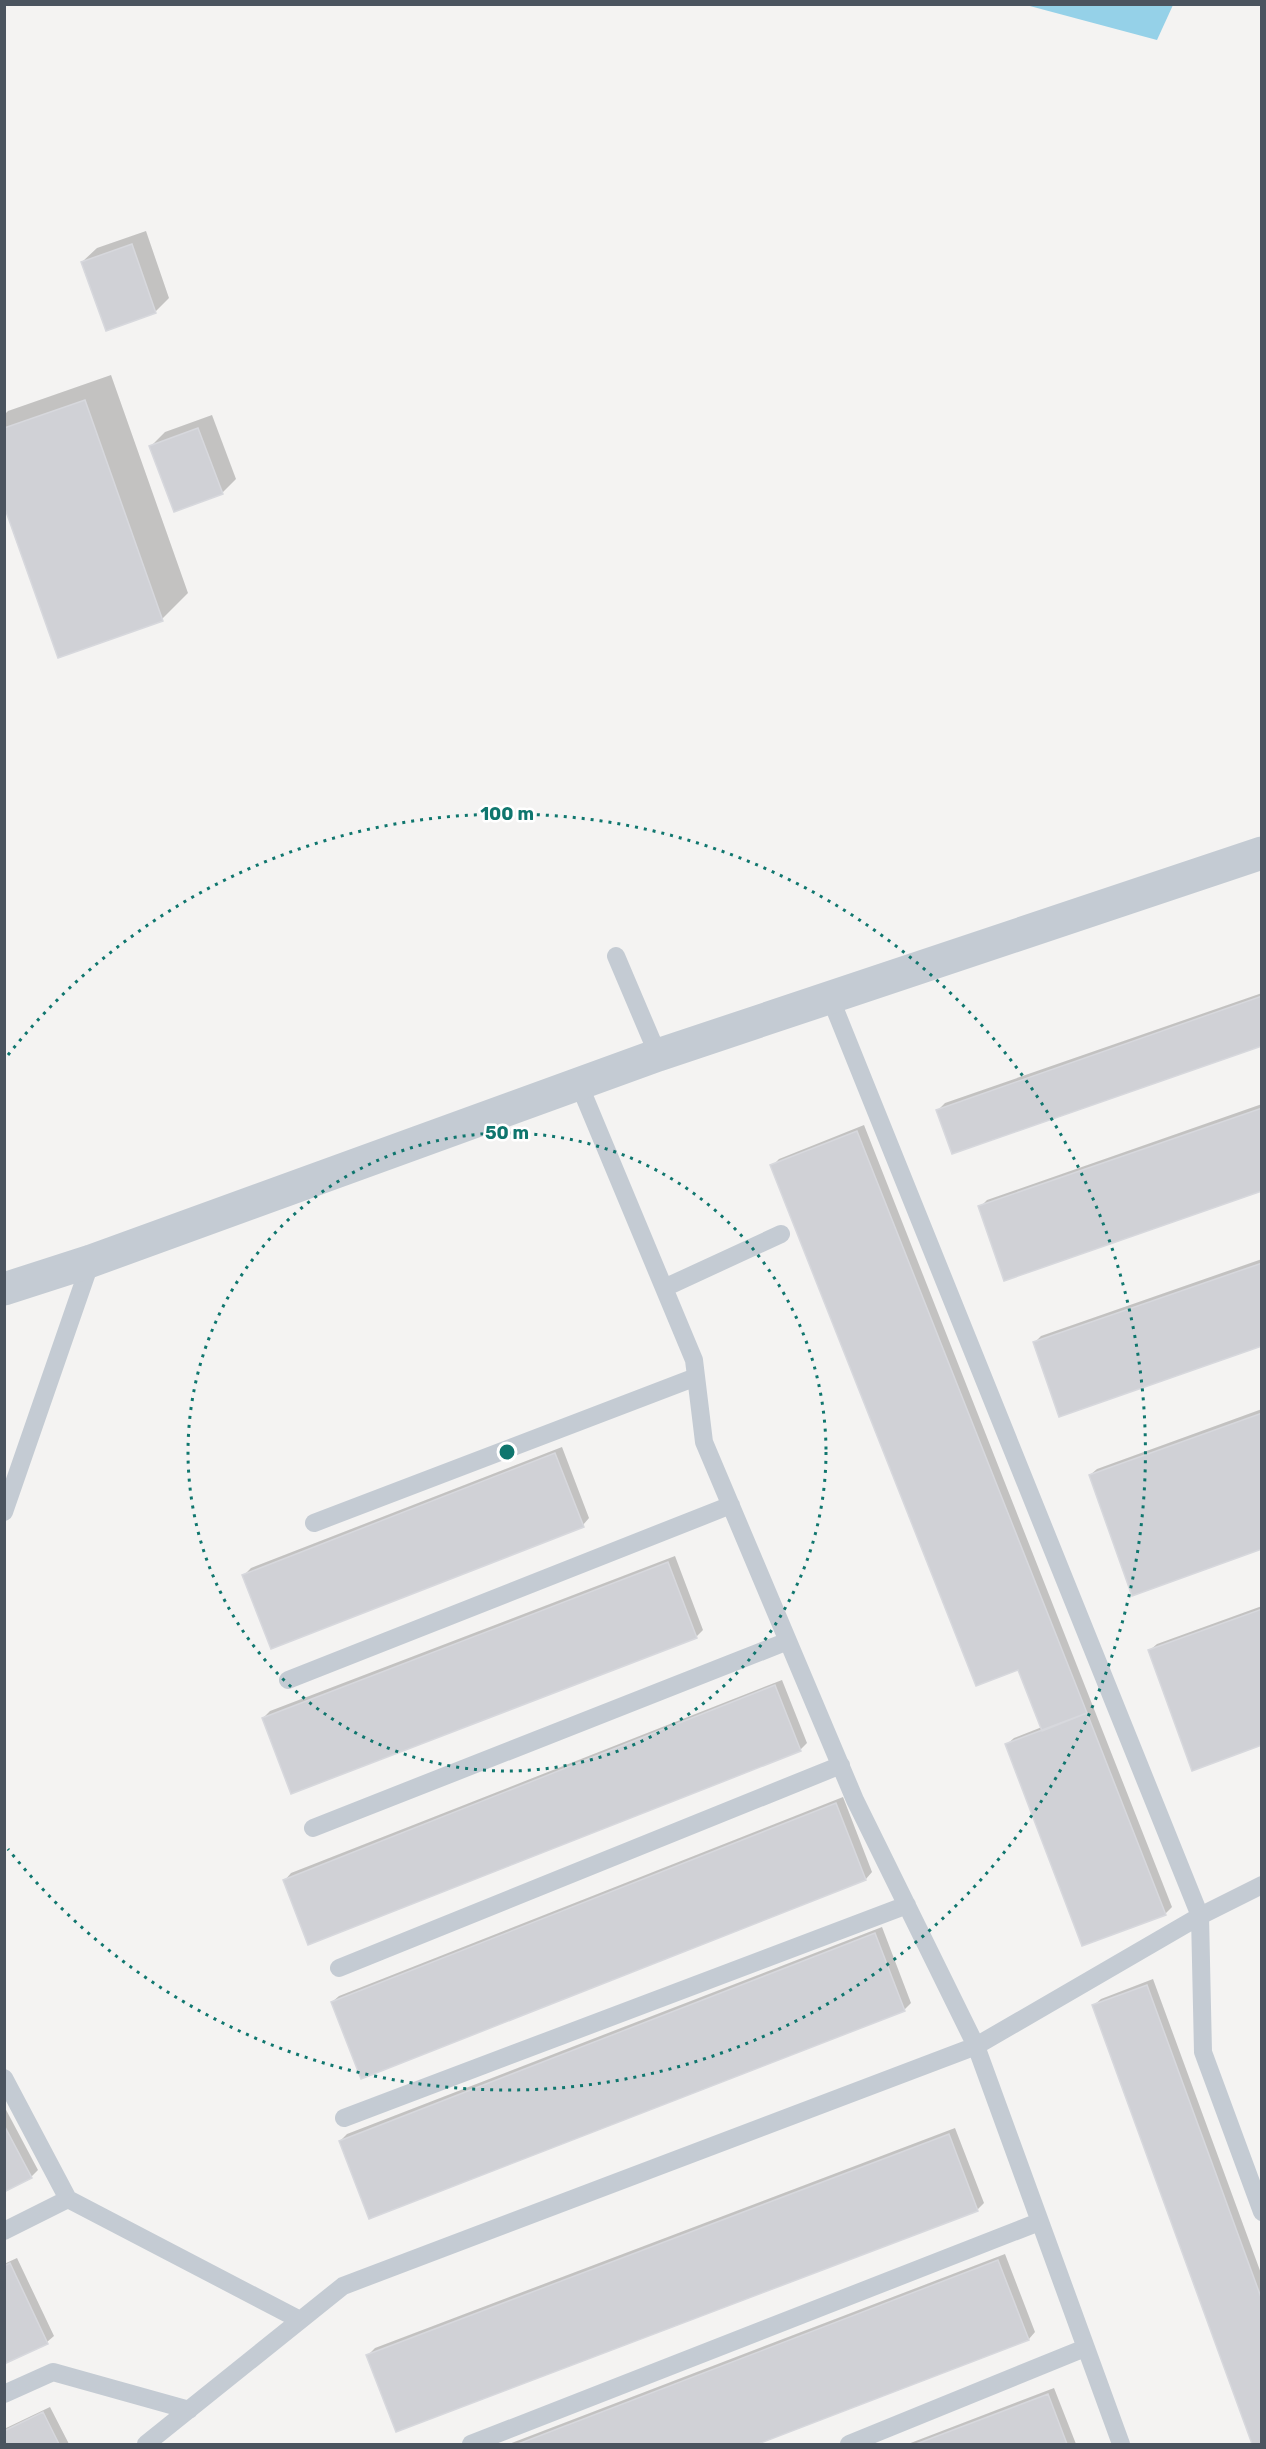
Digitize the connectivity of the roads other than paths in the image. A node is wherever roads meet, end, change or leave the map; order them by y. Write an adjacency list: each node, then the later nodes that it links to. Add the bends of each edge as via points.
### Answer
1 (1262, 853): 3 (street)
2 (616, 956): 4 (lane)
3 (830, 997): 4 (street); 20 (lane)
4 (658, 1055): 5 (street)
5 (579, 1084): 7 (street); 8 (lane)
6 (782, 1234): 8 (lane)
7 (92, 1261): 9 (street); 12 (lane)
8 (664, 1288): 10 (lane, via 694,1360)
9 (4, 1289)
10 (696, 1377): 11 (lane, via 704,1442); 13 (lane)
11 (730, 1505): 14 (lane); 15 (lane)
12 (4, 1512)
13 (314, 1523)
14 (788, 1641): 16 (lane); 17 (lane)
15 (288, 1680)
16 (841, 1765): 19 (lane); 21 (lane)
17 (313, 1828)
18 (1262, 1886): 20 (lane)
19 (907, 1905): 22 (lane); 24 (lane)
20 (1200, 1916): 22 (lane); 26 (lane, via 1203,2052)
21 (339, 1968)
22 (976, 2046): 27 (lane); 29 (lane, via 343,2286)
23 (4, 2078): 25 (lane)
24 (344, 2118)
25 (68, 2199): 28 (lane); 29 (lane)
26 (1262, 2212)
27 (1038, 2222): 30 (lane); 34 (lane)
28 (4, 2231)
29 (300, 2320): 32 (lane)
30 (1085, 2348): 35 (lane); 36 (lane)
31 (4, 2394): 32 (lane, via 53,2372)
32 (189, 2410): 33 (lane)
33 (146, 2445)
34 (471, 2445)
35 (849, 2445)
36 (1121, 2445)

